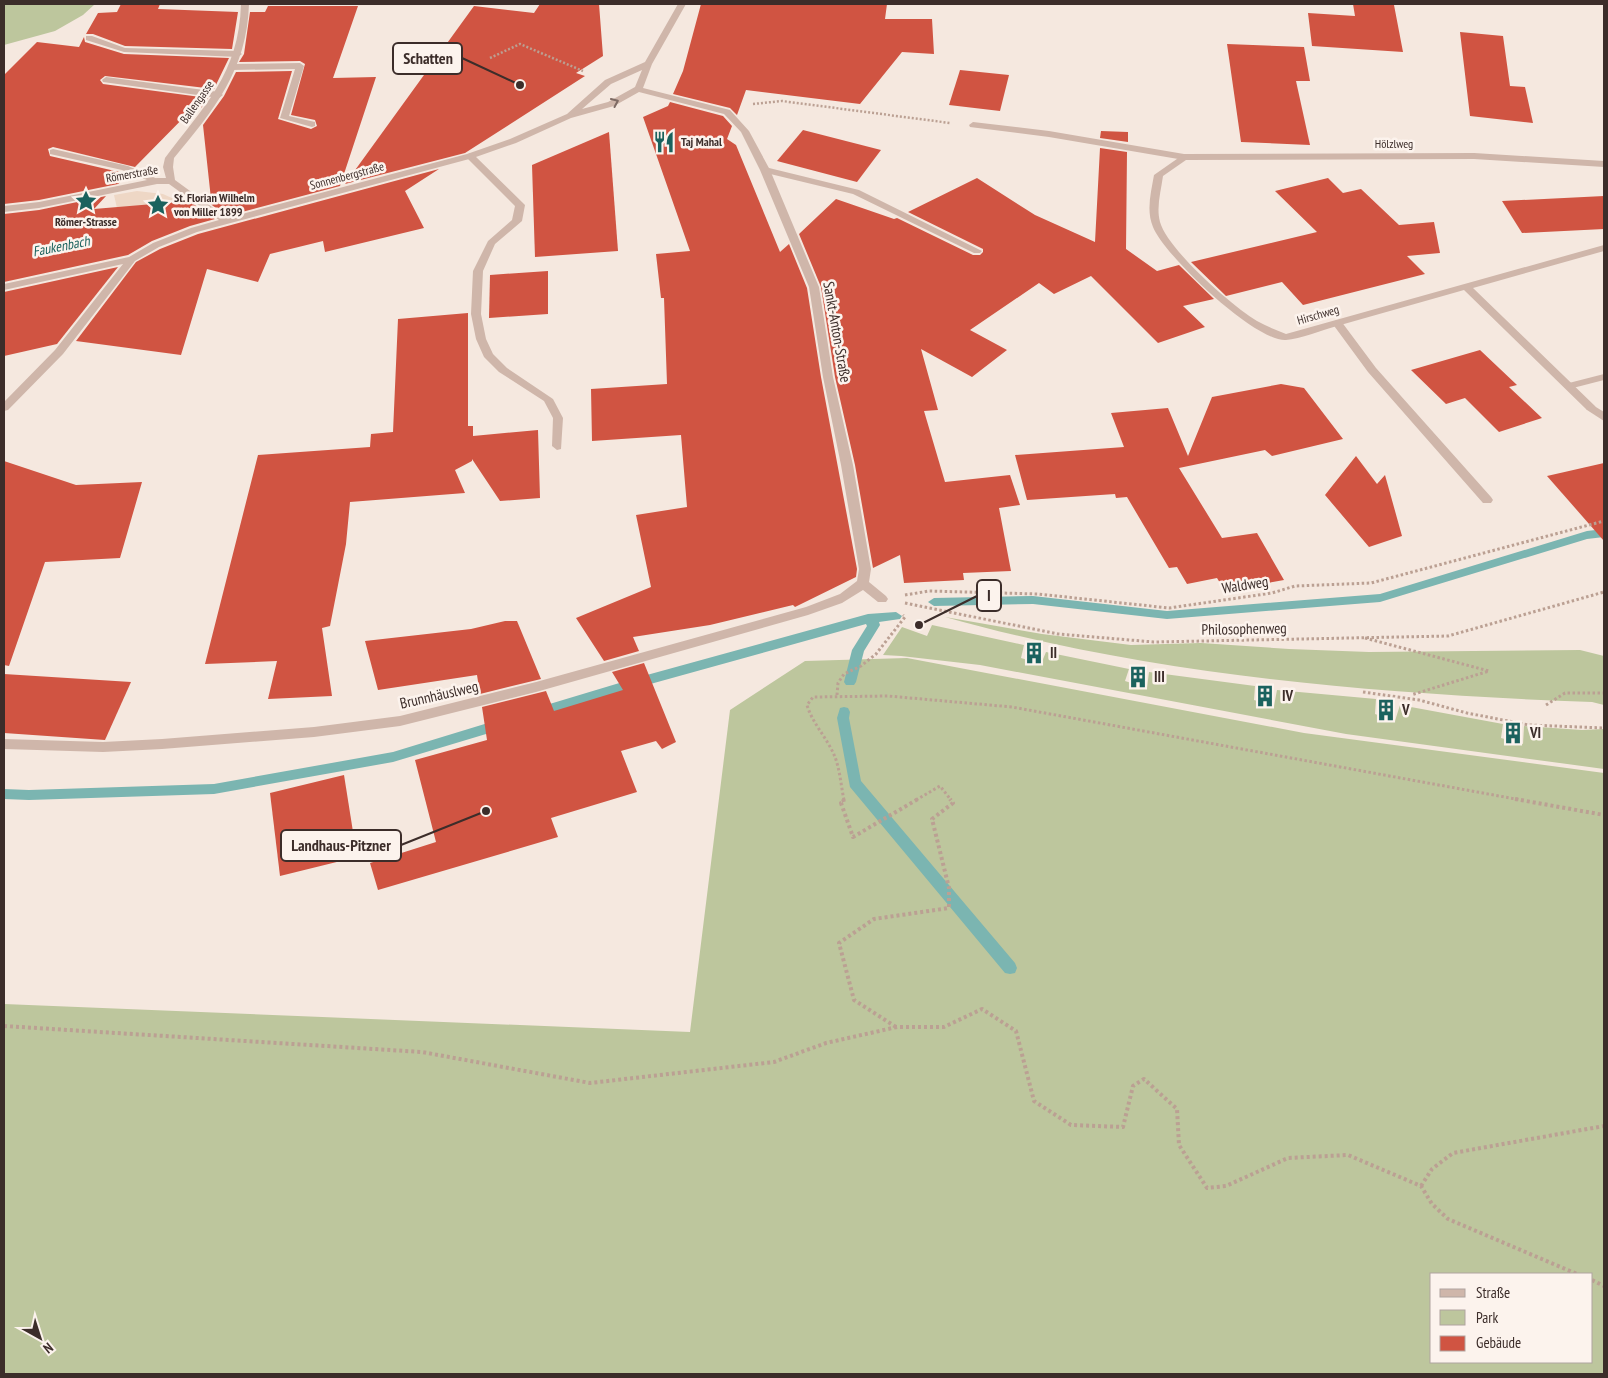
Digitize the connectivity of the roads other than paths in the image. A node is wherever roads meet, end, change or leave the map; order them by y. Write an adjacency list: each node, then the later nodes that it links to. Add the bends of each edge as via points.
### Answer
1 (245, 4): 4 (street, Ballengasse, via 246,15)
2 (682, 4): 5 (street)
3 (89, 38): 4 (street, via 124,50)
4 (238, 54): 6 (street, Ballengasse)
5 (648, 64): 8 (street); 10 (street, Sonnenbergstraße, via 608,82)
6 (232, 67): 9 (street, Ballengasse); 11 (street, via 300,66 284,118)
7 (106, 80): 9 (street)
8 (638, 89): 10 (street, Sonnenbergstraße, one-way to 8, via 610,104); 17 (street, Sankt-Anton-Straße, via 727,112 746,131)
9 (219, 95): 19 (street, Ballengasse, via 170,158)
10 (569, 116): 14 (street, Sonnenbergstraße, via 513,142)
11 (312, 124)
12 (973, 125): 15 (street, Hölzlweg)
13 (52, 152): 18 (street, via 125,168)
14 (470, 156): 21 (street, Sonnenbergstraße); 32 (street, via 520,205 517,221 491,243 478,272 476,314 481,339 488,356 503,370 548,399 558,418)
15 (1184, 157): 16 (street, Hölzlweg, via 1474,156); 27 (street, Hirschweg, via 1159,176 1153,205 1157,228 1173,251 1210,288 1252,322 1285,338)
16 (1604, 164)
17 (765, 170): 23 (street, via 856,192); 34 (street, Sankt-Anton-Straße, via 814,287 865,570)
18 (157, 181): 19 (street, Römerstraße); 20 (street, Römerstraße, via 39,205)
19 (170, 181): 21 (street, Römerstraße)
20 (4, 208)
21 (224, 220): 24 (street, Sonnenbergstraße, via 174,236)
22 (1604, 248): 26 (street, Hirschweg)
23 (977, 251)
24 (132, 259): 25 (street); 30 (street, via 58,352)
25 (4, 287)
26 (1467, 287): 27 (street, Hirschweg); 29 (street)
27 (1337, 323): 33 (street, via 1372,370)
28 (1604, 377): 29 (street)
29 (1569, 386): 31 (street)
30 (4, 408)
31 (1604, 417)
32 (557, 446)
33 (1487, 500)
34 (863, 583): 35 (street); 36 (street, Brunnhäuslweg, via 842,599 808,611 536,687 400,721 314,732 162,744 103,747)
35 (882, 599)
36 (4, 744)

